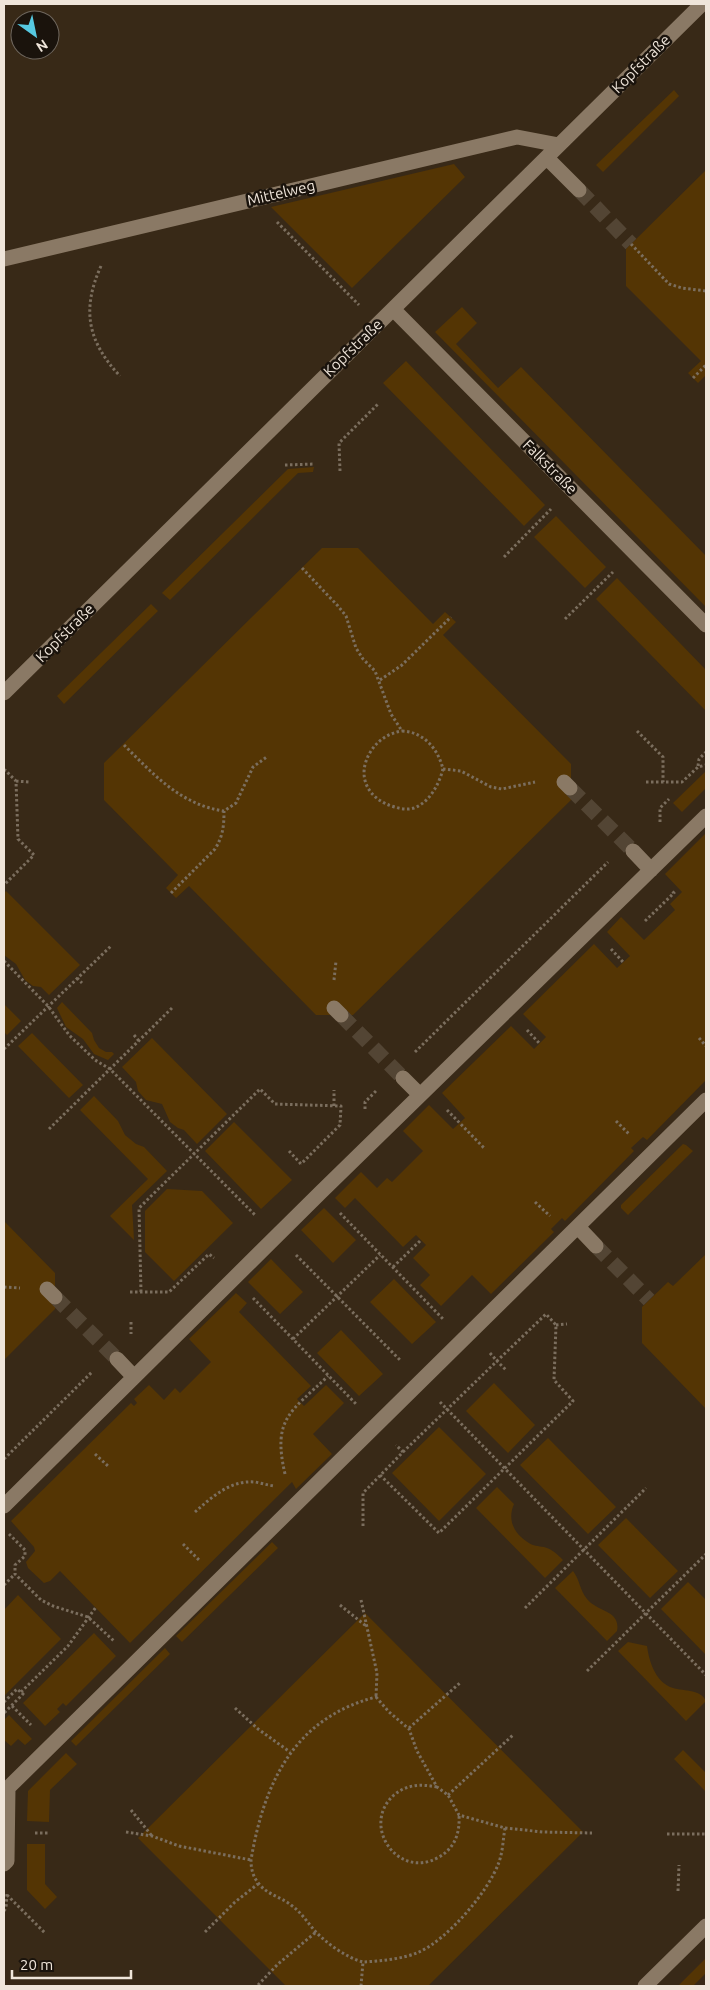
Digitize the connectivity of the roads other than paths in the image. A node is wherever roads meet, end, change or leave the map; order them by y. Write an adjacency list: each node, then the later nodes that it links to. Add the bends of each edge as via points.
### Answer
1 (702, 4): 2 (street, Kopfstraße)
2 (559, 145): 3 (street, Kopfstraße); 5 (street, Mittelweg, via 517,137)
3 (547, 158): 4 (street); 6 (street, Kopfstraße)
4 (579, 190)
5 (4, 259)
6 (393, 309): 7 (street, Falkstraße); 8 (street, Kopfstraße)
7 (706, 625)
8 (4, 693)
9 (706, 816): 11 (street)
10 (633, 851): 11 (street)
11 (651, 870): 13 (street)
12 (403, 1078): 13 (street)
13 (420, 1095): 18 (street)
14 (706, 1100): 15 (street)
15 (578, 1227): 16 (street); 20 (street, via 8,1788 7,1861)
16 (596, 1246)
17 (117, 1359): 18 (street)
18 (134, 1377): 19 (street)
19 (4, 1506)
20 (4, 1864)
21 (706, 1926): 22 (street)
22 (645, 1986)

